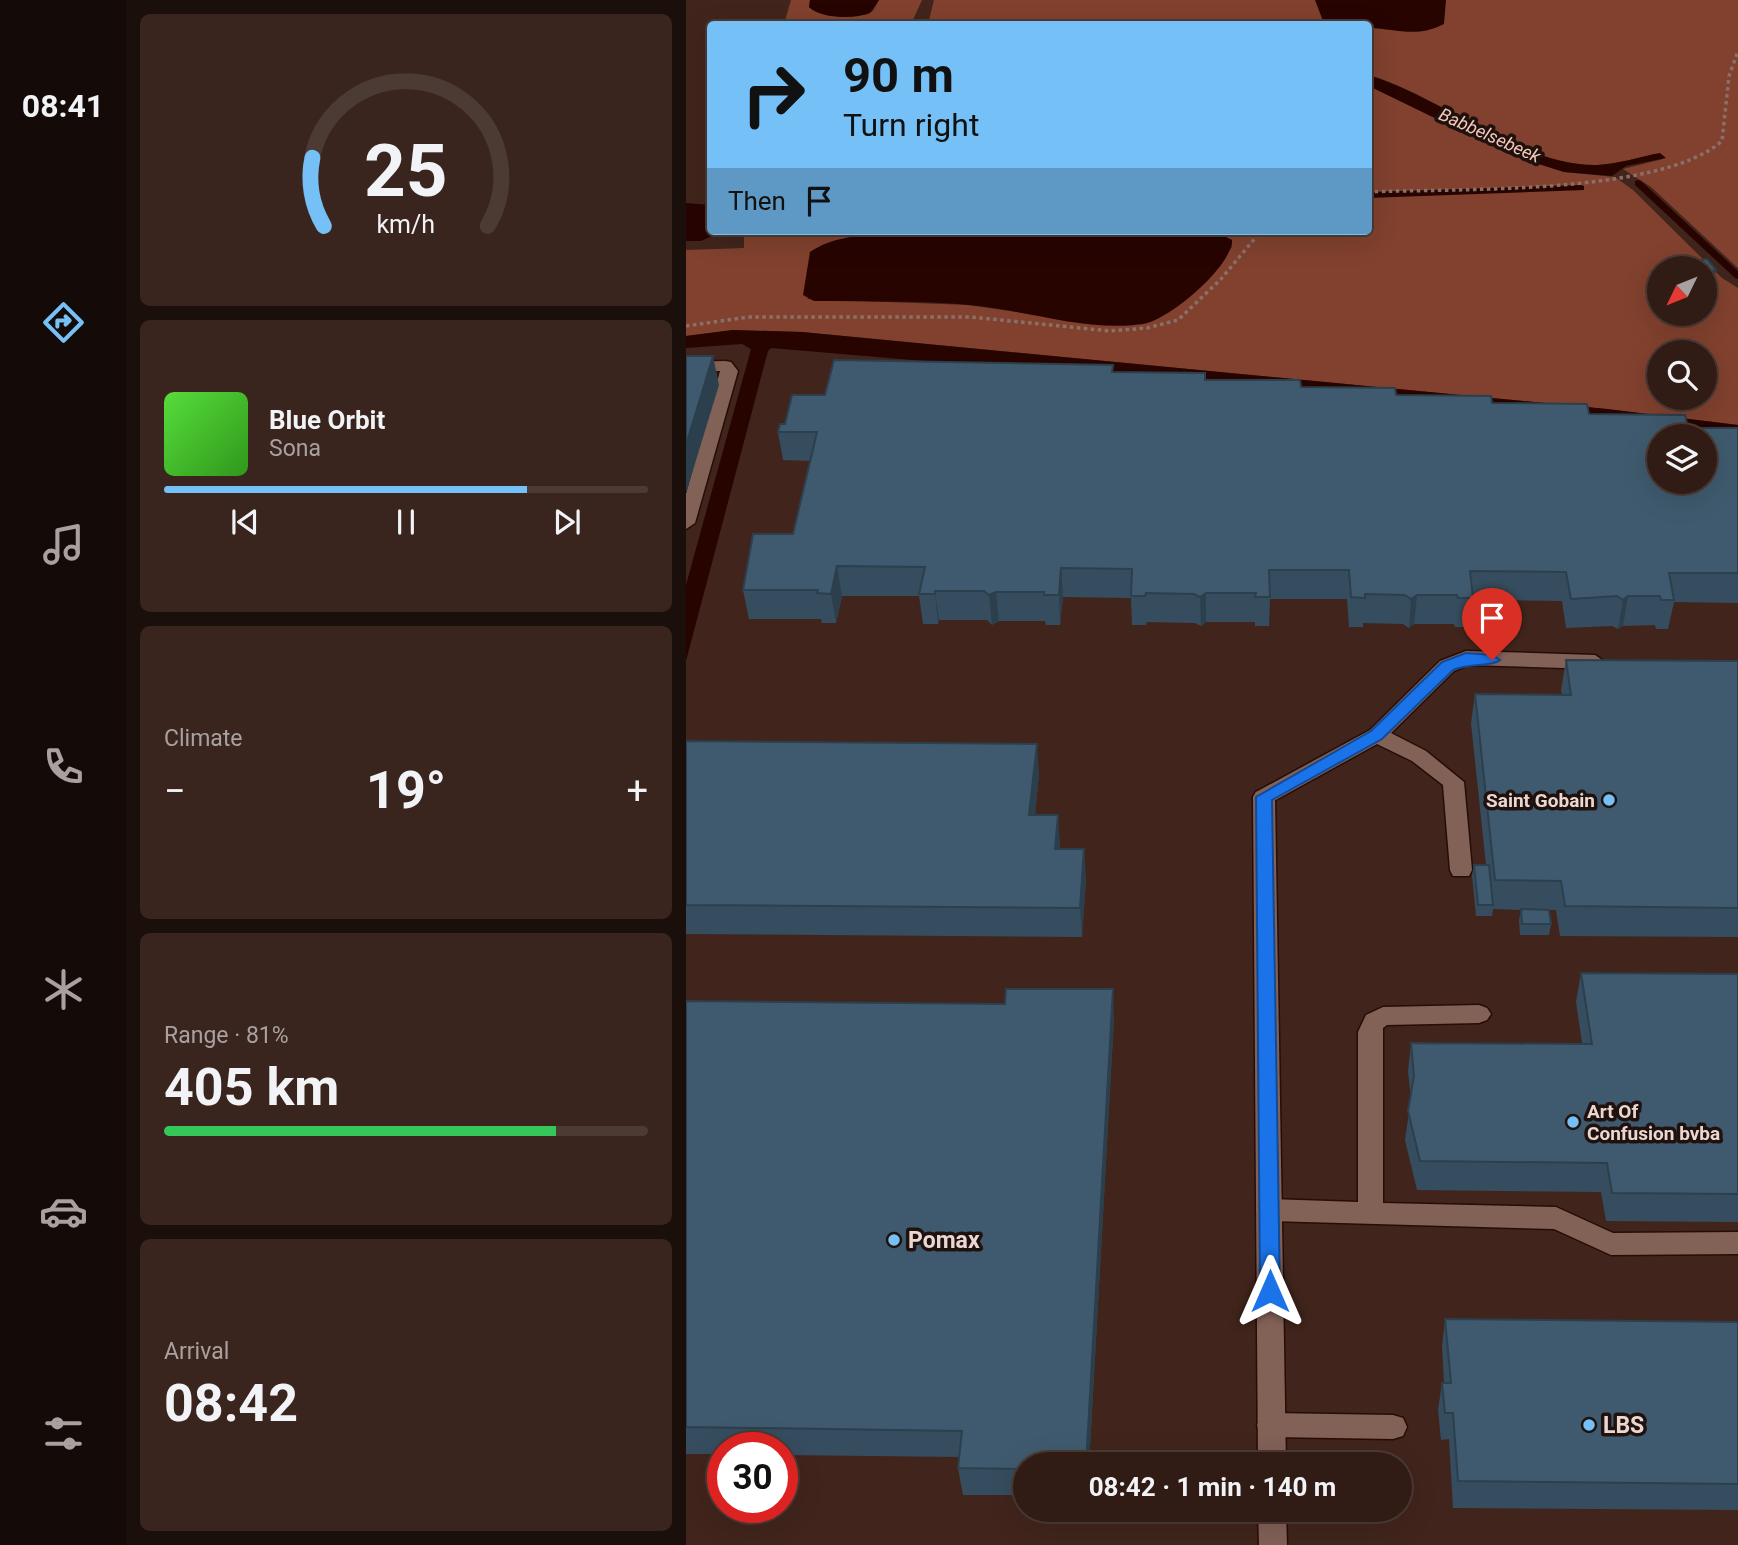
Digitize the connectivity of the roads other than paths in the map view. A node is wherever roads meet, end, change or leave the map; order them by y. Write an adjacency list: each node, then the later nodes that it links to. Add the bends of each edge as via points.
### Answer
1 (686, 367): 2 (street, via 715,365 729,371)
2 (686, 523)
3 (1618, 663): 4 (street, via 1466,658 1447,666)
4 (1377, 735): 5 (street, via 1419,756 1454,782); 7 (street, via 1264,797)
5 (1461, 870)
6 (1479, 1014): 8 (street, via 1383,1016 1374,1022 1370,1032)
7 (1269, 1210): 8 (street); 10 (street)
8 (1371, 1213): 9 (street, via 1556,1218 1611,1244)
9 (1738, 1243)
10 (1271, 1425): 11 (street); 12 (street)
11 (1394, 1427)
12 (1272, 1452)
13 (1272, 1522): 14 (street)
14 (1273, 1545)

